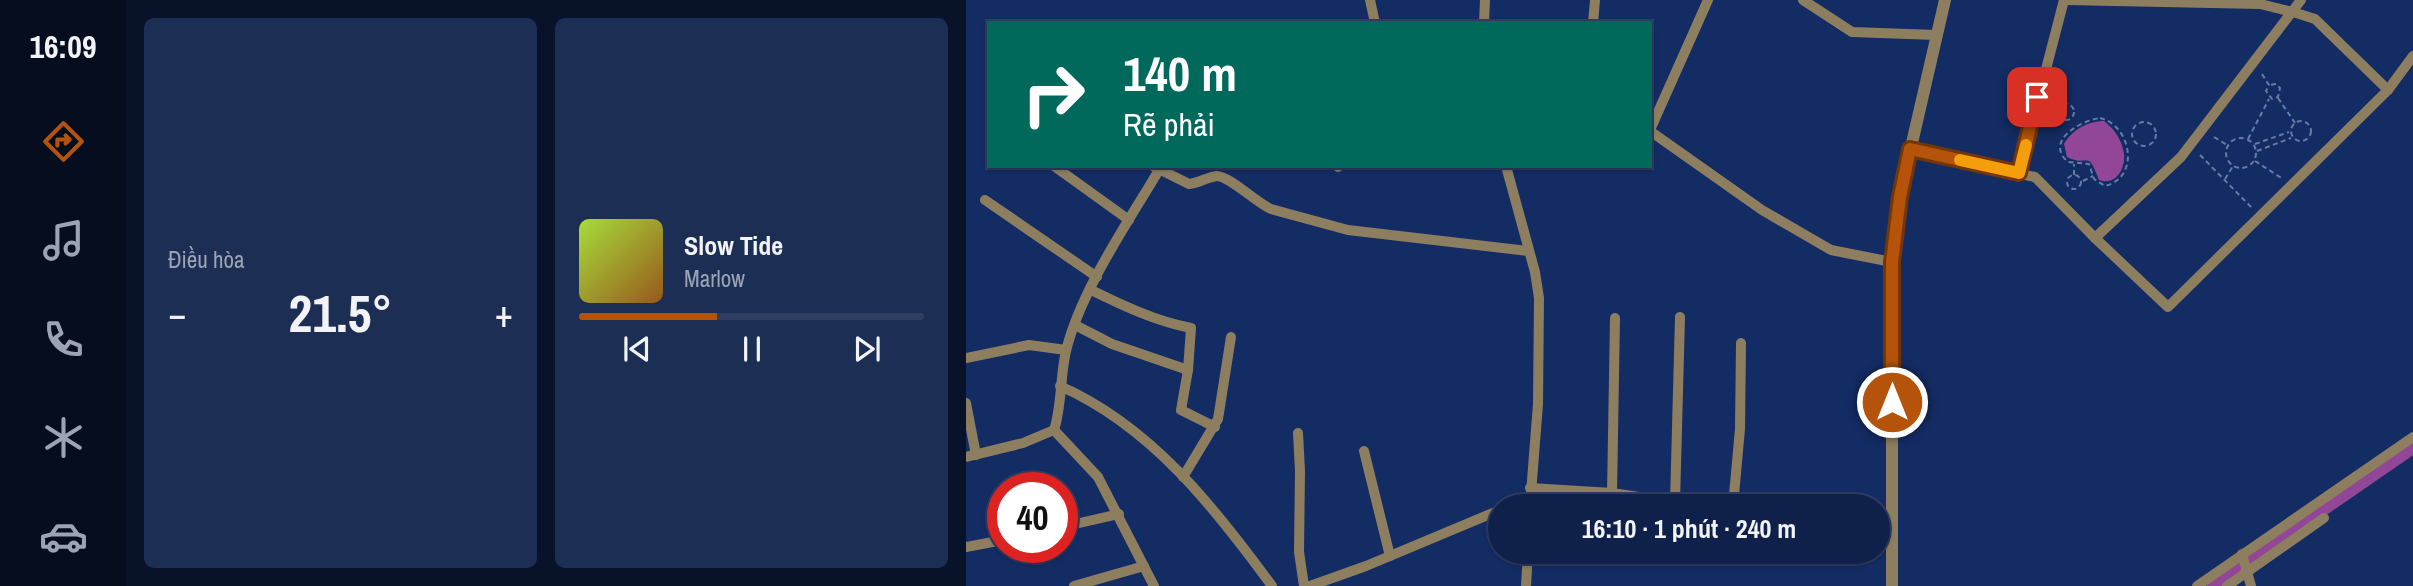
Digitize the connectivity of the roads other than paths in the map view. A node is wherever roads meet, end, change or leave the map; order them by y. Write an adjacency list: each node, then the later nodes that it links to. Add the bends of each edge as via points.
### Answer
1 (1370, 0): 10 (street)
2 (1485, 0): 11 (street)
3 (1595, 0): 12 (street)
4 (1708, 0): 16 (street)
5 (1803, 0): 13 (street, via 1852,32)
6 (1945, 0): 13 (street)
7 (2065, 0): 9 (street, via 2260,4); 22 (street)
8 (2301, 0): 9 (street)
9 (2293, 12): 15 (street, via 2315,19); 25 (street, via 2181,157)
10 (1375, 21)
11 (1484, 21)
12 (1593, 21)
13 (1936, 36): 18 (street)
14 (2413, 56): 15 (street)
15 (2388, 90): 25 (street, via 2168,307)
16 (1652, 126)
17 (1652, 131): 27 (street, via 1762,210 1831,250)
18 (1910, 149): 22 (street); 27 (street)
19 (1057, 168): 24 (street)
20 (1156, 168): 24 (street); 26 (street, via 1189,184 1224,177 1271,209 1348,230)
21 (1507, 168): 26 (street)
22 (2019, 173): 25 (street, via 2035,177)
23 (985, 200): 28 (street)
24 (1129, 220): 28 (street)
25 (2095, 238)
26 (1528, 251): 48 (street, via 1540,323)
27 (1892, 262): 57 (street)
28 (1097, 276): 29 (street)
29 (1091, 289): 32 (street); 37 (street, via 1130,309 1191,328)
30 (1680, 317): 51 (street)
31 (1615, 318): 47 (street)
32 (1075, 325): 35 (street); 37 (street, via 1112,344)
33 (1231, 337): 40 (street)
34 (1741, 344): 52 (street, via 1741,424)
35 (1066, 350): 36 (street, via 1029,345); 38 (street)
36 (966, 358)
37 (1188, 370): 40 (street, via 1181,410)
38 (1060, 386): 41 (street); 46 (street, via 1091,401 1149,443)
39 (966, 403): 45 (street)
40 (1215, 427): 46 (street)
41 (1054, 430): 45 (street); 53 (street, via 1098,477)
42 (1298, 433): 68 (street, via 1299,552)
43 (2413, 437): 60 (street)
44 (1364, 451): 61 (street)
45 (971, 456)
46 (1184, 477): 67 (street)
47 (1612, 493): 49 (street); 50 (street)
48 (1530, 494)
49 (1592, 494)
50 (1619, 494)
51 (1675, 494)
52 (1734, 494)
53 (1119, 514): 56 (street); 63 (street)
54 (1488, 515): 61 (street)
55 (2324, 518): 64 (street)
56 (1078, 523)
57 (1892, 524): 71 (street)
58 (987, 543): 59 (street)
59 (966, 547)
60 (2242, 554): 64 (street); 72 (street)
61 (1390, 556): 69 (street)
62 (1527, 564): 70 (street)
63 (1144, 566): 65 (street); 66 (street)
64 (2247, 572): 73 (street); 74 (street)
65 (1074, 586)
66 (1154, 586)
67 (1272, 586)
68 (1304, 586)
69 (1310, 586)
70 (1526, 586)
71 (1892, 586)
72 (2197, 586)
73 (2227, 586)
74 (2250, 586)

